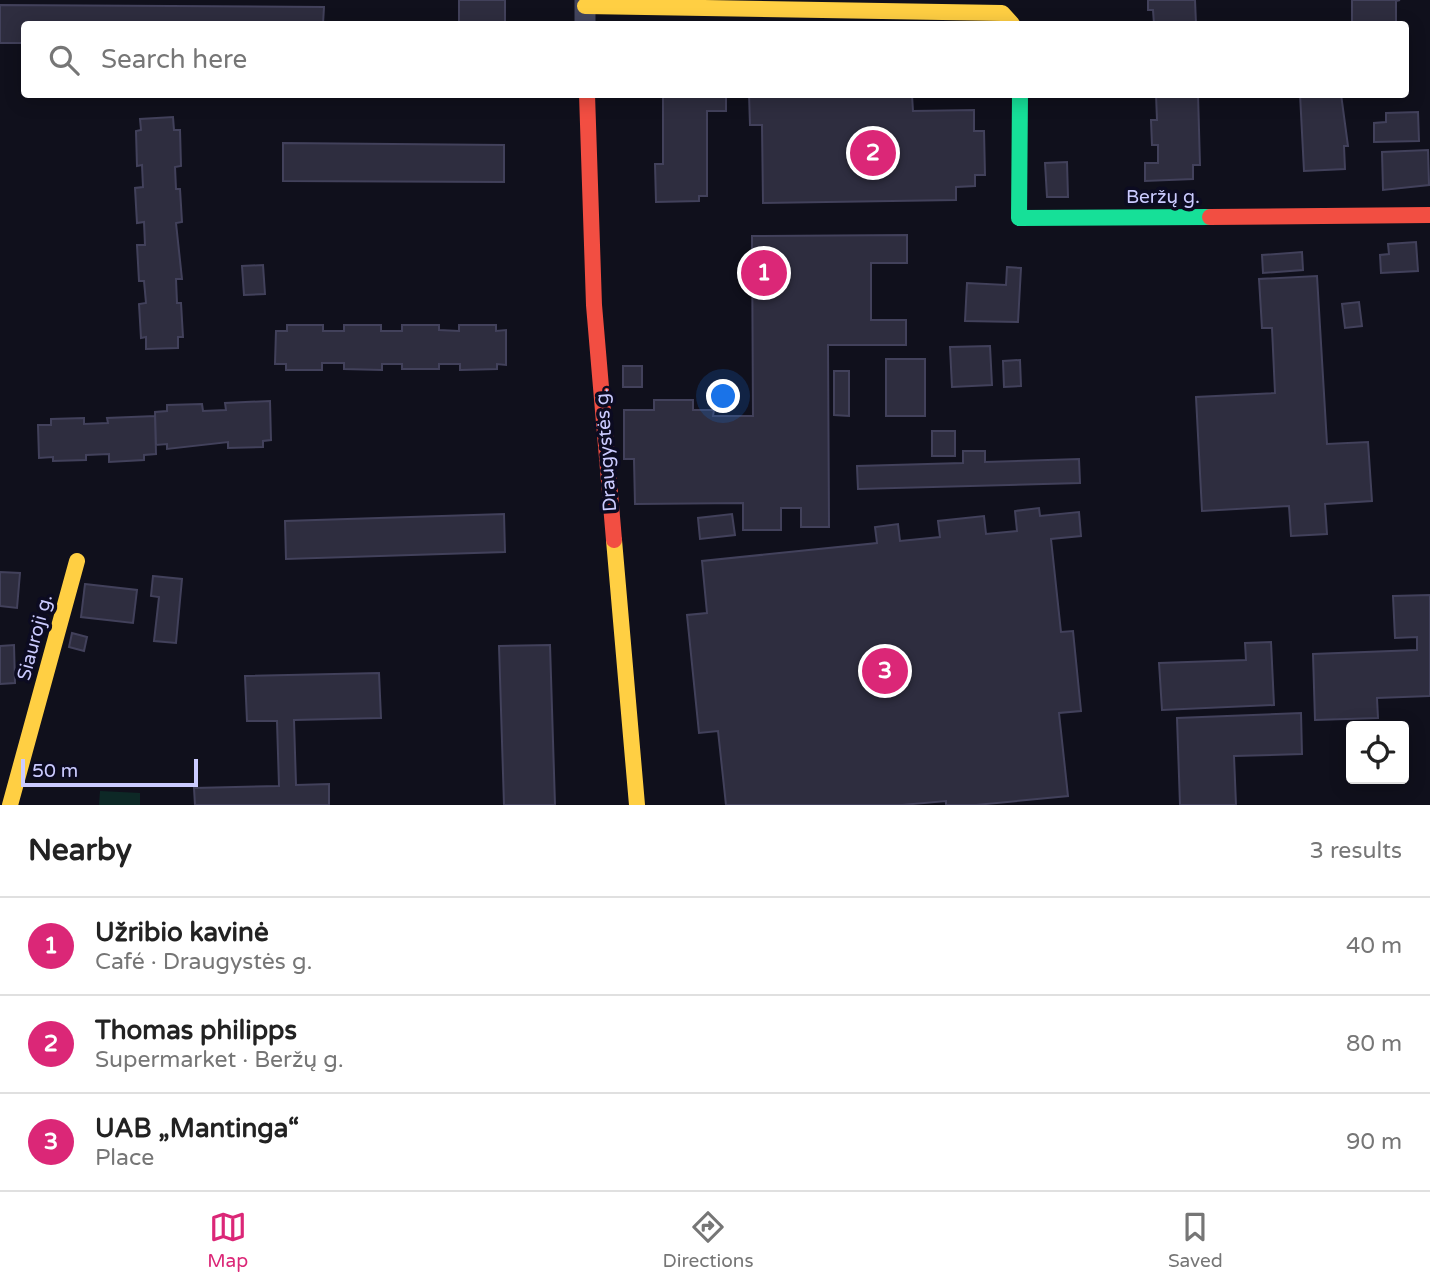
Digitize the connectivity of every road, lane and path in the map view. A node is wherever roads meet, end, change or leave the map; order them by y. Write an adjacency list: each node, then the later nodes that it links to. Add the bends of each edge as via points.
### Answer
1 (585, 10): 2 (street, via 1002,13)
2 (1009, 21)
3 (587, 98): 8 (street, Draugystės g., via 594,305)
4 (1020, 98): 5 (street, Beržų g., via 1019,218)
5 (1430, 215)
6 (77, 561): 7 (street, Siauroji g.)
7 (10, 805)
8 (637, 805)

